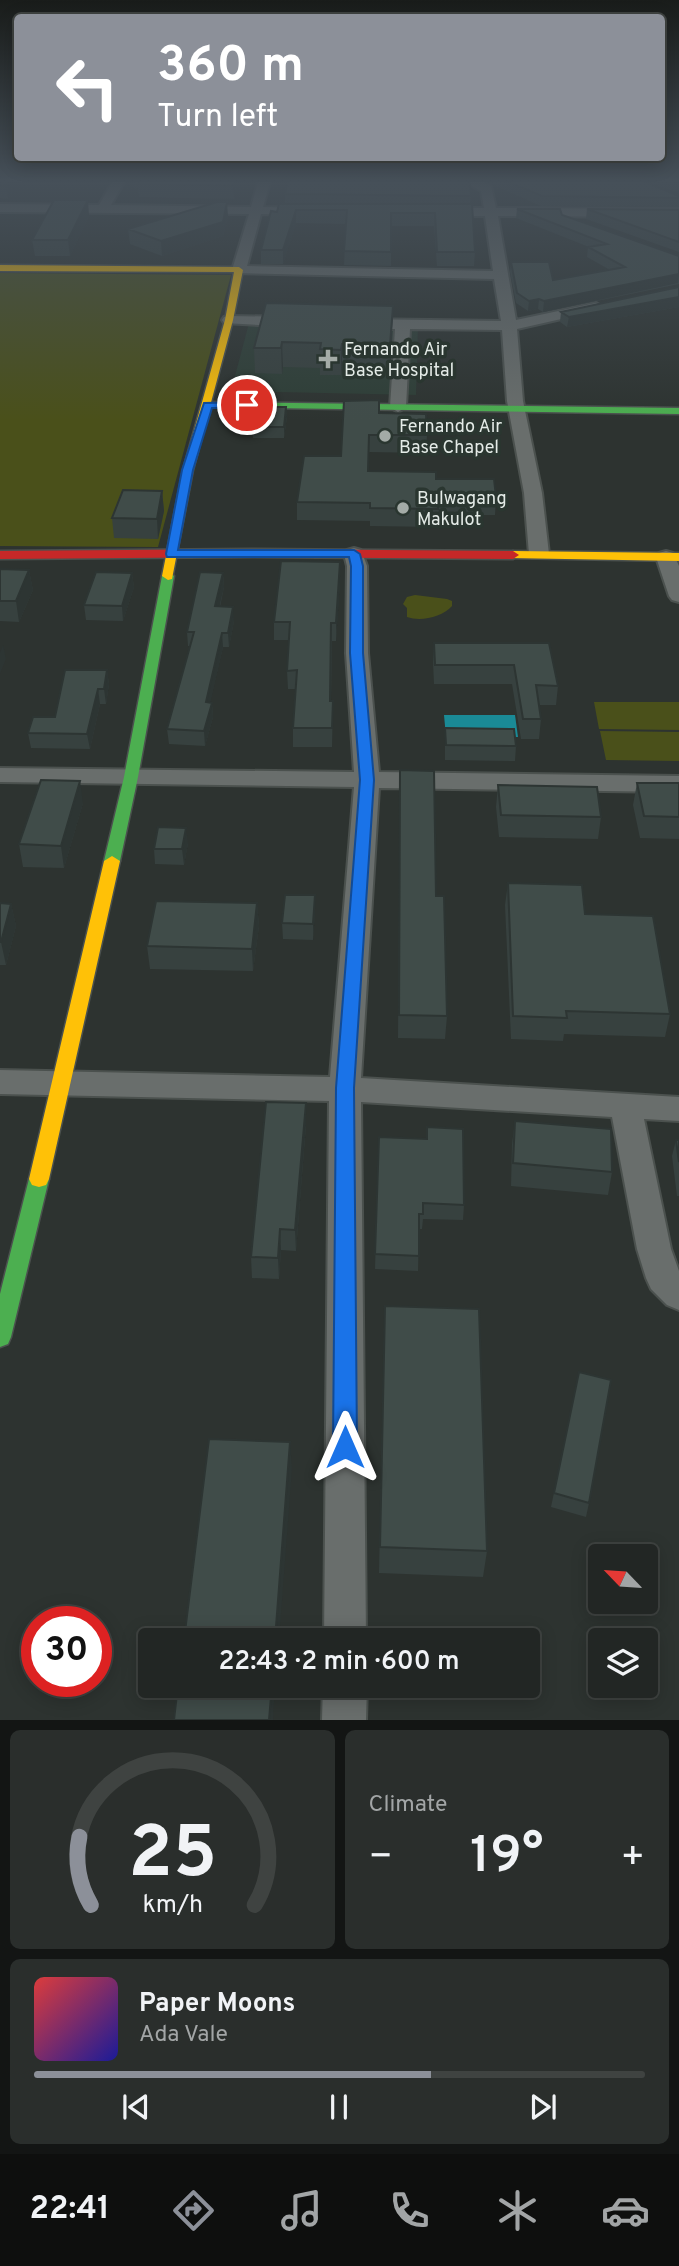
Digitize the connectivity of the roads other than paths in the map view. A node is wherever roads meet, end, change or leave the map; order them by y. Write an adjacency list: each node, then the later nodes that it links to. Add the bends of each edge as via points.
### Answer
1 (242, 259): 4 (street)
2 (497, 259): 5 (street)
3 (0, 268): 4 (street)
4 (239, 270): 5 (street); 7 (street)
5 (499, 275): 11 (street)
6 (614, 304): 11 (street)
7 (229, 320): 8 (street); 12 (street)
8 (310, 323)
9 (336, 323): 10 (street)
10 (404, 326): 11 (street); 14 (street)
11 (509, 326): 15 (street)
12 (208, 401): 14 (street); 17 (street, via 188,470)
13 (679, 403): 15 (street)
14 (398, 404): 15 (street)
15 (516, 405): 16 (street); 19 (street)
16 (679, 411)
17 (172, 554): 18 (street); 20 (street); 24 (street)
18 (354, 554): 19 (street); 25 (street)
19 (540, 554): 21 (street)
20 (0, 555)
21 (672, 557): 22 (street)
22 (679, 596)
23 (0, 775): 24 (street)
24 (131, 777): 25 (street); 28 (street)
25 (367, 780): 26 (street); 29 (street)
26 (679, 784)
27 (0, 1083): 28 (street)
28 (62, 1085): 29 (street); 33 (street)
29 (345, 1088): 30 (street); 34 (street)
30 (626, 1106): 31 (street); 32 (street, via 654,1249 663,1278)
31 (679, 1109)
32 (679, 1294)
33 (0, 1336)
34 (345, 1628)
35 (345, 1698): 36 (street)
36 (344, 1720)

